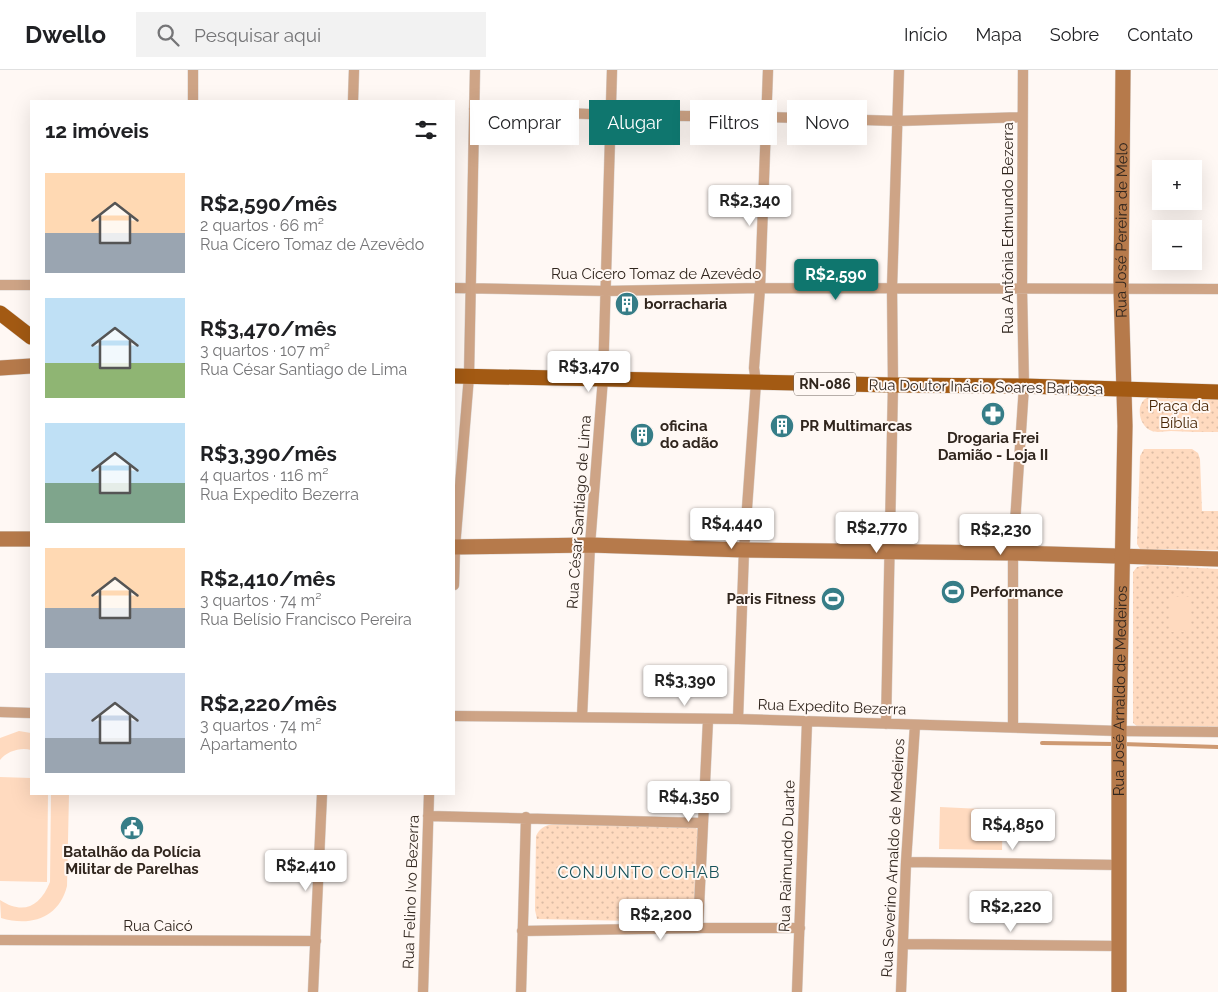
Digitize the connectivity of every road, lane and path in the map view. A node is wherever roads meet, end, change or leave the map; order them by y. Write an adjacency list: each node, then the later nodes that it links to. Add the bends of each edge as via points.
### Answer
1 (192, 70): 9 (street)
2 (354, 70): 10 (street)
3 (475, 70): 11 (street)
4 (612, 70): 12 (street, Rua César Santiago de Lima)
5 (768, 70): 13 (street)
6 (899, 70): 16 (street)
7 (1023, 70): 15 (street, Rua Antônia Edmundo Bezerra)
8 (1123, 70): 27 (street, Rua José Pereira de Melo)
9 (193, 100)
10 (353, 100)
11 (474, 100)
12 (611, 100)
13 (767, 100)
14 (777, 117): 16 (street)
15 (1022, 117): 16 (street); 26 (street, Rua Antônia Edmundo Bezerra)
16 (897, 121): 25 (street)
17 (473, 145): 23 (street)
18 (610, 145): 29 (street, Rua César Santiago de Lima)
19 (766, 145): 24 (street)
20 (0, 285): 21 (street)
21 (30, 285)
22 (455, 288): 23 (street, Rua Cícero Tomaz de Azevêdo)
23 (470, 288): 29 (street, Rua Cícero Tomaz de Azevêdo); 34 (street)
24 (760, 288): 25 (street, Rua Cícero Tomaz de Azevêdo); 29 (street, Rua Cícero Tomaz de Azevêdo); 36 (street, via 754,368)
25 (892, 288): 26 (street, Rua Cícero Tomaz de Azevêdo); 37 (street)
26 (1022, 289): 27 (street, Rua Cícero Tomaz de Azevêdo); 38 (street, Rua Antônia Edmundo Bezerra)
27 (1121, 289): 28 (street, Rua Cícero Tomaz de Azevêdo); 39 (street, Rua José Pereira de Melo)
28 (1218, 289)
29 (606, 291): 35 (street, Rua César Santiago de Lima)
30 (0, 313): 31 (main road)
31 (30, 336)
32 (30, 366): 33 (street)
33 (0, 368)
34 (461, 376): 35 (main road, Rua Doutor Inácio Soares Barbosa / RN-086); 41 (street)
35 (603, 378): 36 (main road, Rua Doutor Inácio Soares Barbosa / RN-086); 44 (street, Rua César Santiago de Lima)
36 (756, 382): 37 (main road, Rua Doutor Inácio Soares Barbosa / RN-086); 46 (street)
37 (893, 385): 38 (main road, Rua Doutor Inácio Soares Barbosa / RN-086); 47 (street)
38 (1024, 386): 39 (main road, Rua Doutor Inácio Soares Barbosa / RN-086); 48 (street, Rua Antônia Edmundo Bezerra)
39 (1124, 390): 40 (main road, Rua Doutor Inácio Soares Barbosa / RN-086); 49 (street, Rua José Arnaldo de Medeiros)
40 (1218, 392)
41 (455, 523)
42 (0, 539): 43 (street)
43 (30, 539)
44 (590, 545): 45 (street); 46 (street); 54 (street, Rua César Santiago de Lima)
45 (455, 547)
46 (744, 550): 47 (street); 55 (street)
47 (889, 552): 48 (street); 58 (street)
48 (1013, 553): 49 (street); 60 (street, Rua Antônia Edmundo Bezerra)
49 (1122, 557): 50 (street); 61 (street, Rua José Arnaldo de Medeiros)
50 (1218, 559)
51 (0, 712): 52 (street)
52 (30, 713)
53 (455, 716): 54 (street, Rua Expedito Bezerra)
54 (582, 716): 56 (street, Rua Expedito Bezerra)
55 (738, 719): 56 (street, Rua Expedito Bezerra); 57 (street, Rua Expedito Bezerra)
56 (708, 720): 67 (street)
57 (807, 722): 58 (street, Rua Expedito Bezerra); 71 (street, Rua Raimundo Duarte)
58 (886, 724): 59 (street, Rua Expedito Bezerra)
59 (915, 725): 60 (street, Rua Expedito Bezerra); 68 (street, Rua Severino Arnaldo de Medeiros)
60 (1013, 727): 61 (street, Rua Expedito Bezerra)
61 (1119, 731): 62 (street, Rua Expedito Bezerra); 69 (street, Rua José Arnaldo de Medeiros)
62 (1218, 732)
63 (322, 795): 74 (street)
64 (429, 795): 65 (street, Rua Felino Ivo Bezerra)
65 (428, 816): 66 (street); 78 (street, Rua Felino Ivo Bezerra)
66 (526, 817): 67 (street); 72 (street)
67 (702, 823): 70 (street)
68 (906, 862): 69 (street); 75 (street, Rua Severino Arnaldo de Medeiros)
69 (1119, 865): 76 (street, Rua José Arnaldo de Medeiros)
70 (698, 928): 71 (street); 72 (street)
71 (800, 928): 80 (street, Rua Raimundo Duarte)
72 (522, 930): 79 (street)
73 (0, 940): 74 (street, Rua Caicó)
74 (316, 941): 77 (street)
75 (903, 944): 76 (street); 81 (street, Rua Severino Arnaldo de Medeiros)
76 (1119, 946): 82 (street, Rua José Arnaldo de Medeiros)
77 (313, 992)
78 (423, 992)
79 (521, 992)
80 (797, 992)
81 (901, 992)
82 (1119, 992)

